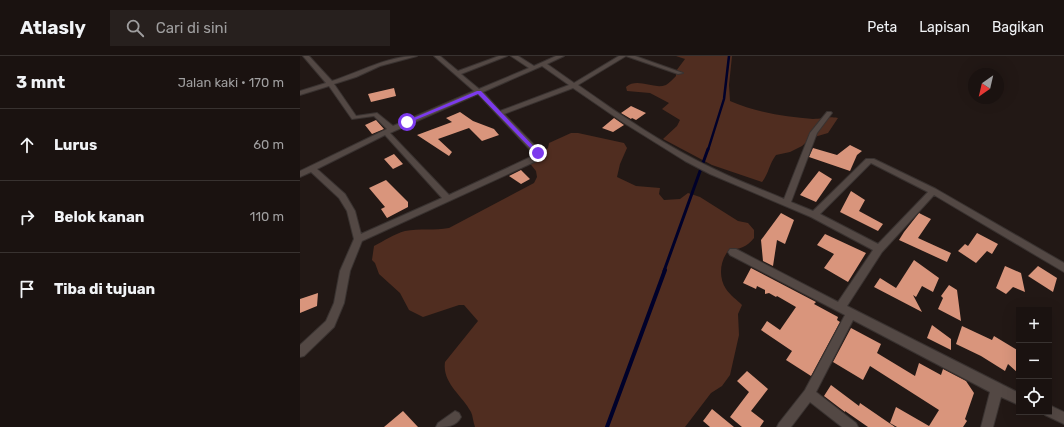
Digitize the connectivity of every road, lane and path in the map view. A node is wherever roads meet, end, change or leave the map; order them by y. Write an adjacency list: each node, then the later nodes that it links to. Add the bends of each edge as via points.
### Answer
1 (306, 56): 13 (street)
2 (414, 56): 13 (street, via 378,65)
3 (437, 56): 11 (street)
4 (504, 56): 11 (street)
5 (514, 56): 10 (street)
6 (561, 56): 9 (street)
7 (623, 56): 14 (street)
8 (629, 56): 12 (street)
9 (543, 64): 10 (street); 14 (street)
10 (534, 68): 15 (street)
11 (457, 73): 15 (street)
12 (680, 73)
13 (330, 84): 16 (street); 19 (street, via 354,118 375,114)
14 (572, 86): 17 (street); 24 (street, via 688,159)
15 (479, 92): 17 (street); 19 (street)
16 (300, 93)
17 (500, 113): 23 (street, via 540,156)
18 (829, 113): 24 (street, via 814,133)
19 (389, 130): 20 (street); 23 (street)
20 (312, 168): 21 (street); 26 (street, via 342,196 351,211)
21 (300, 174)
22 (933, 191): 25 (street, via 874,161 869,161); 27 (street); 29 (street)
23 (448, 199): 26 (street)
24 (786, 203): 25 (street)
25 (814, 215): 27 (street)
26 (358, 238): 32 (street, via 345,271 339,303 330,324)
27 (879, 249): 30 (street)
28 (733, 252): 30 (street)
29 (1064, 268)
30 (840, 308): 31 (street)
31 (851, 314): 33 (street); 34 (street)
32 (300, 352)
33 (997, 389): 35 (street); 42 (street)
34 (809, 394): 40 (street); 41 (street)
35 (1016, 398)
36 (1052, 412): 38 (street)
37 (455, 416): 39 (street)
38 (1064, 418)
39 (442, 427)
40 (783, 427)
41 (852, 427)
42 (987, 427)

